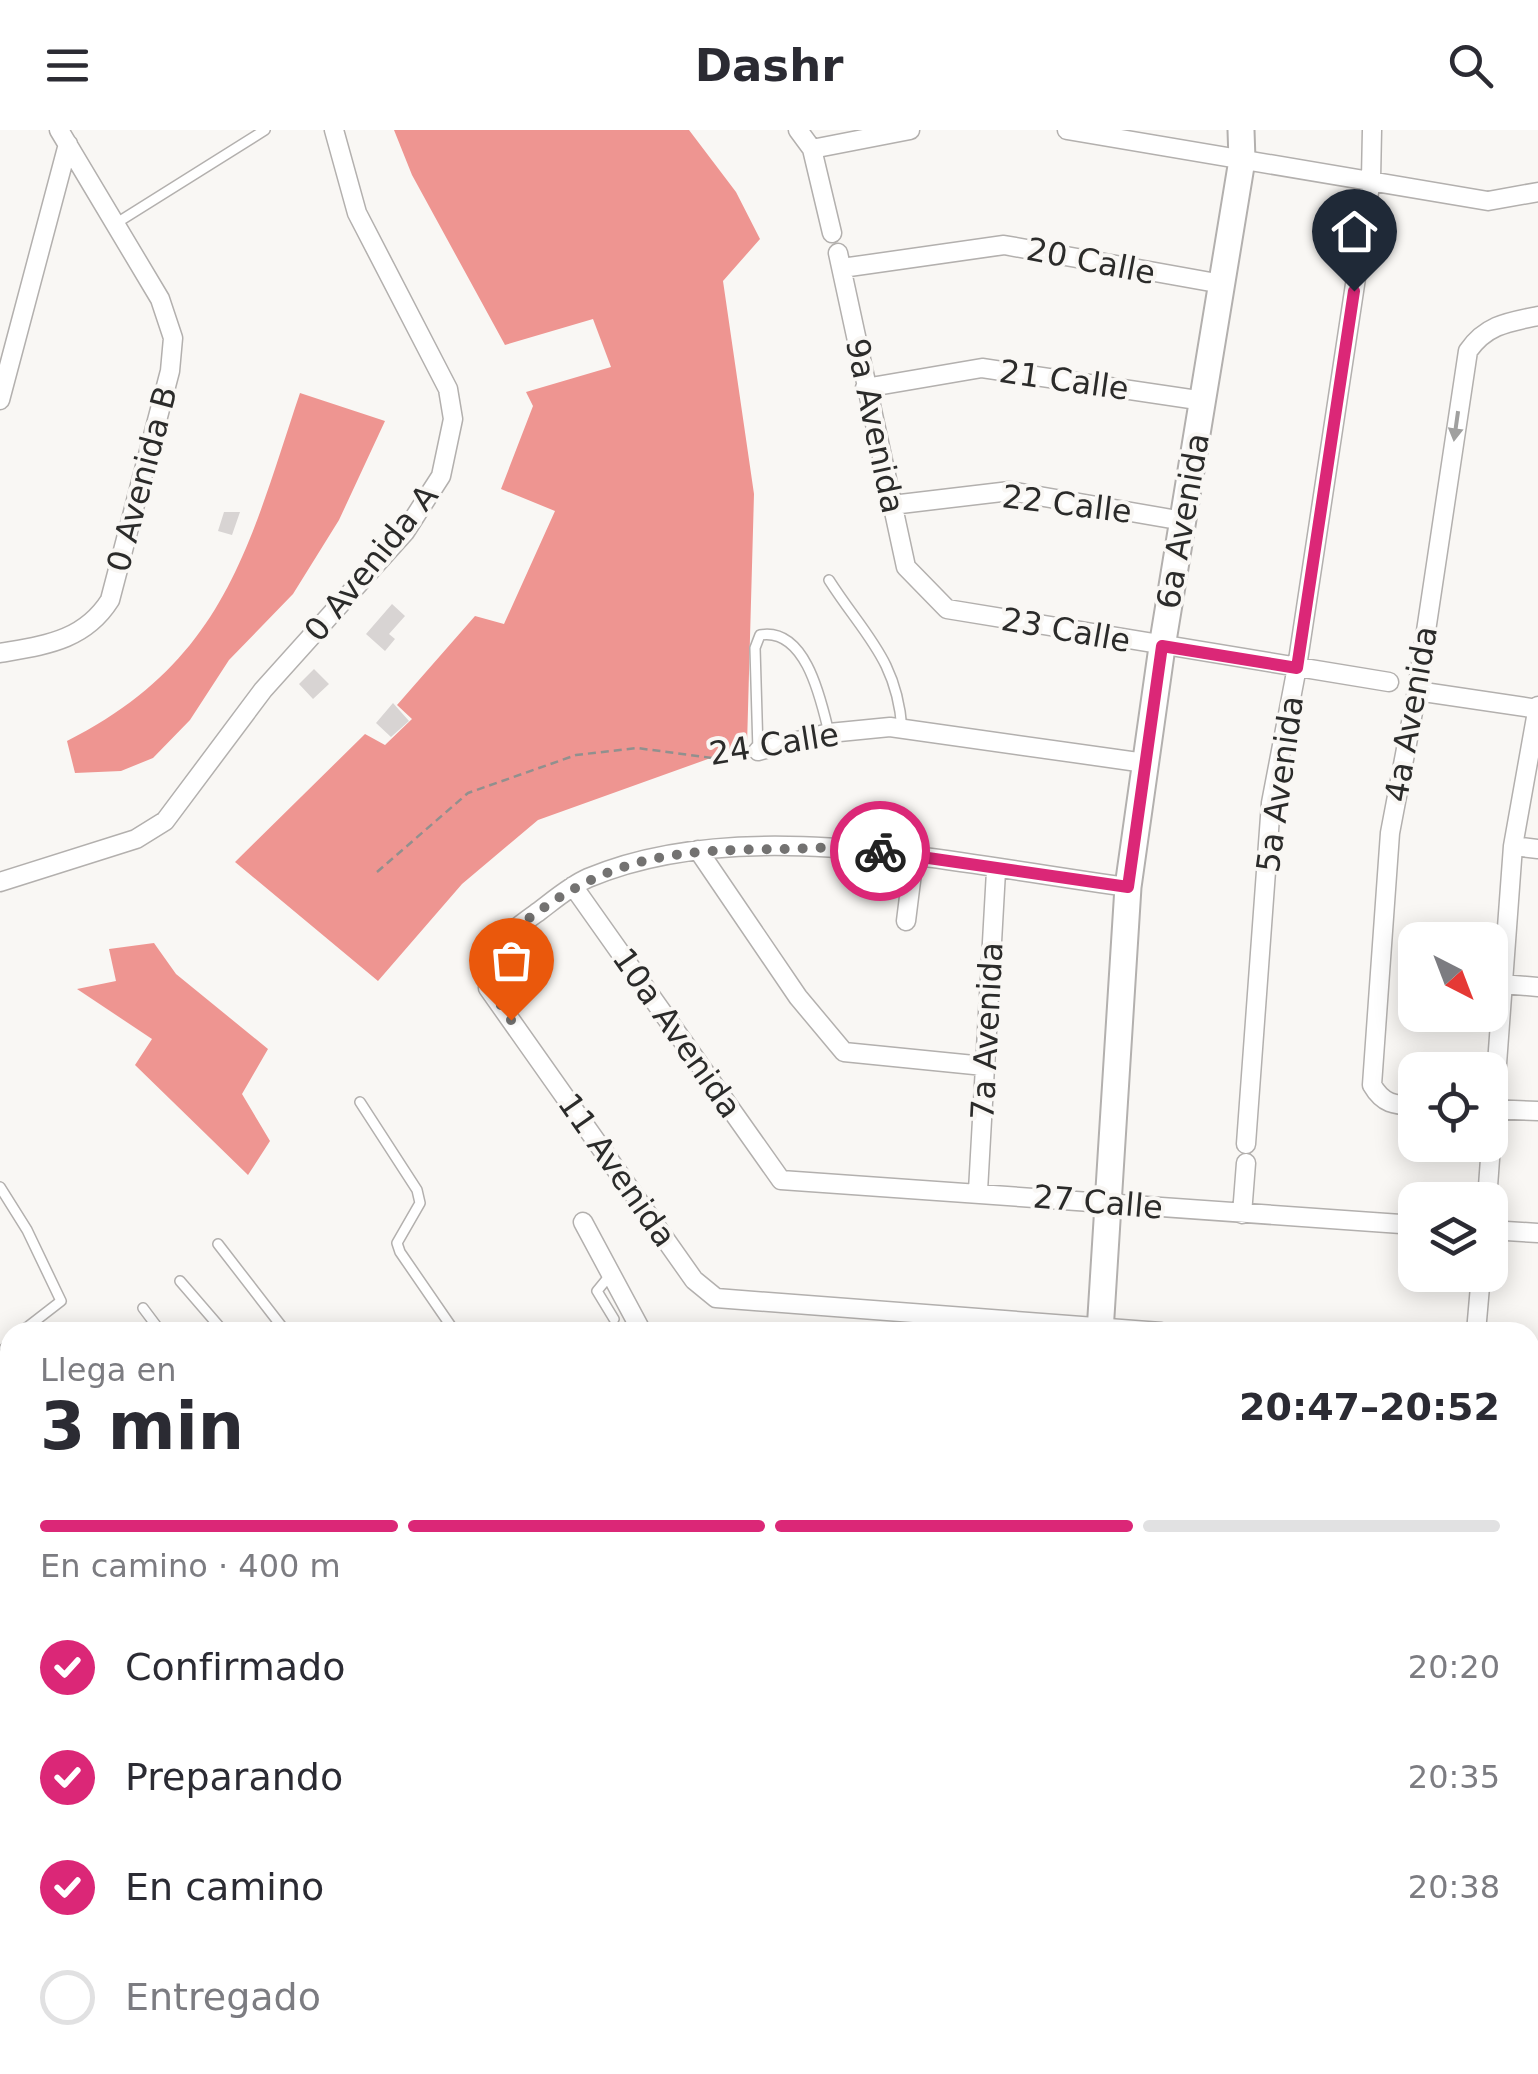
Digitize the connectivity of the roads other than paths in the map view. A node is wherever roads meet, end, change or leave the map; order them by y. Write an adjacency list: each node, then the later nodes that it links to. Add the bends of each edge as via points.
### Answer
1 (265, 130): 14 (lane)
2 (334, 130): 42 (street, 0 Avenida A, via 358,213 448,389 454,419 442,476 405,532 263,690 164,821 136,840)
3 (798, 130): 10 (street)
4 (910, 130): 10 (street)
5 (1067, 130): 8 (street)
6 (1241, 130): 11 (street, 6a Avenida)
7 (1372, 130): 12 (street, 5a Avenida)
8 (1107, 133): 11 (street)
9 (64, 137): 14 (street); 19 (street)
10 (812, 149): 15 (street)
11 (1242, 160): 12 (street); 17 (street, 6a Avenida)
12 (1371, 178): 13 (street, via 1488,201); 29 (street, 5a Avenida)
13 (1538, 192)
14 (113, 225): 28 (street, 0 Avenida B, via 160,299 173,338 110,600 87,629)
15 (832, 233)
16 (840, 260): 17 (street, 20 Calle, via 1004,245); 20 (street, 9a Avenida)
17 (1222, 284): 22 (street, 6a Avenida)
18 (1538, 316): 31 (street, 4a Avenida, one-way to 31, via 1502,323 1480,334 1468,351)
19 (4, 365): 21 (street)
20 (865, 388): 22 (street, 21 Calle, via 982,368); 23 (street, 9a Avenida)
21 (0, 400)
22 (1204, 401): 24 (street, 6a Avenida)
23 (892, 505): 24 (street, 22 Calle, via 1010,491); 26 (street, 9a Avenida, via 906,567)
24 (1182, 521): 27 (street, 6a Avenida)
25 (829, 580): 33 (lane, via 885,659)
26 (926, 592): 27 (street, 23 Calle, via 947,608)
27 (1162, 646): 29 (street, 23 Calle); 36 (street, 6a Avenida)
28 (0, 654)
29 (1297, 668): 30 (street, 23 Calle); 58 (street, 5a Avenida, via 1272,803)
30 (1389, 682)
31 (1417, 691): 32 (street); 51 (street, 4a Avenida, via 1390,833 1372,1086 1379,1098)
32 (1538, 708): 37 (street)
33 (902, 729): 34 (street, 24 Calle); 36 (street, 24 Calle)
34 (829, 733): 35 (street, 24 Calle); 35 (lane, via 818,688 787,639 760,635)
35 (758, 751)
36 (1145, 764): 44 (street, 6a Avenida)
37 (1514, 846): 38 (street); 46 (street)
38 (1538, 849)
39 (698, 850): 40 (street, via 864,848); 43 (street); 49 (street, via 798,998 844,1052)
40 (914, 856): 41 (street); 45 (street)
41 (996, 871): 44 (street); 49 (street, 7a Avenida)
42 (0, 882)
43 (573, 886): 54 (street, 10a Avenida); 75 (street, 11 Avenida, via 498,940 488,962 488,988 694,1280 716,1298)
44 (1128, 887): 57 (street, 6a Avenida)
45 (906, 921)
46 (1507, 922)
47 (1508, 984): 48 (street)
48 (1538, 986)
49 (984, 1066): 56 (street, 7a Avenida)
50 (360, 1102): 73 (lane, via 417,1190 414,1219 397,1243)
51 (1398, 1105)
52 (1508, 1110): 53 (street)
53 (1538, 1111)
54 (780, 1180): 56 (street, 27 Calle)
55 (0, 1187): 69 (lane, via 61,1300)
56 (978, 1191): 57 (street, 27 Calle)
57 (1107, 1203): 58 (street, 27 Calle); 76 (street, 6a Avenida)
58 (1242, 1214): 60 (street, 27 Calle)
59 (582, 1222): 64 (street, 11 Avenida)
60 (1398, 1224)
61 (1508, 1231): 62 (street)
62 (1538, 1233)
63 (218, 1244): 72 (lane)
64 (610, 1274): 68 (lane, via 597,1292); 74 (street, 11 Avenida)
65 (180, 1281): 71 (lane)
66 (1480, 1292): 77 (street)
67 (143, 1308): 70 (lane)
68 (614, 1319)
69 (33, 1322)
70 (153, 1322)
71 (215, 1322)
72 (278, 1322)
73 (448, 1322)
74 (636, 1322)
75 (1004, 1322)
76 (1100, 1322)
77 (1477, 1322)

